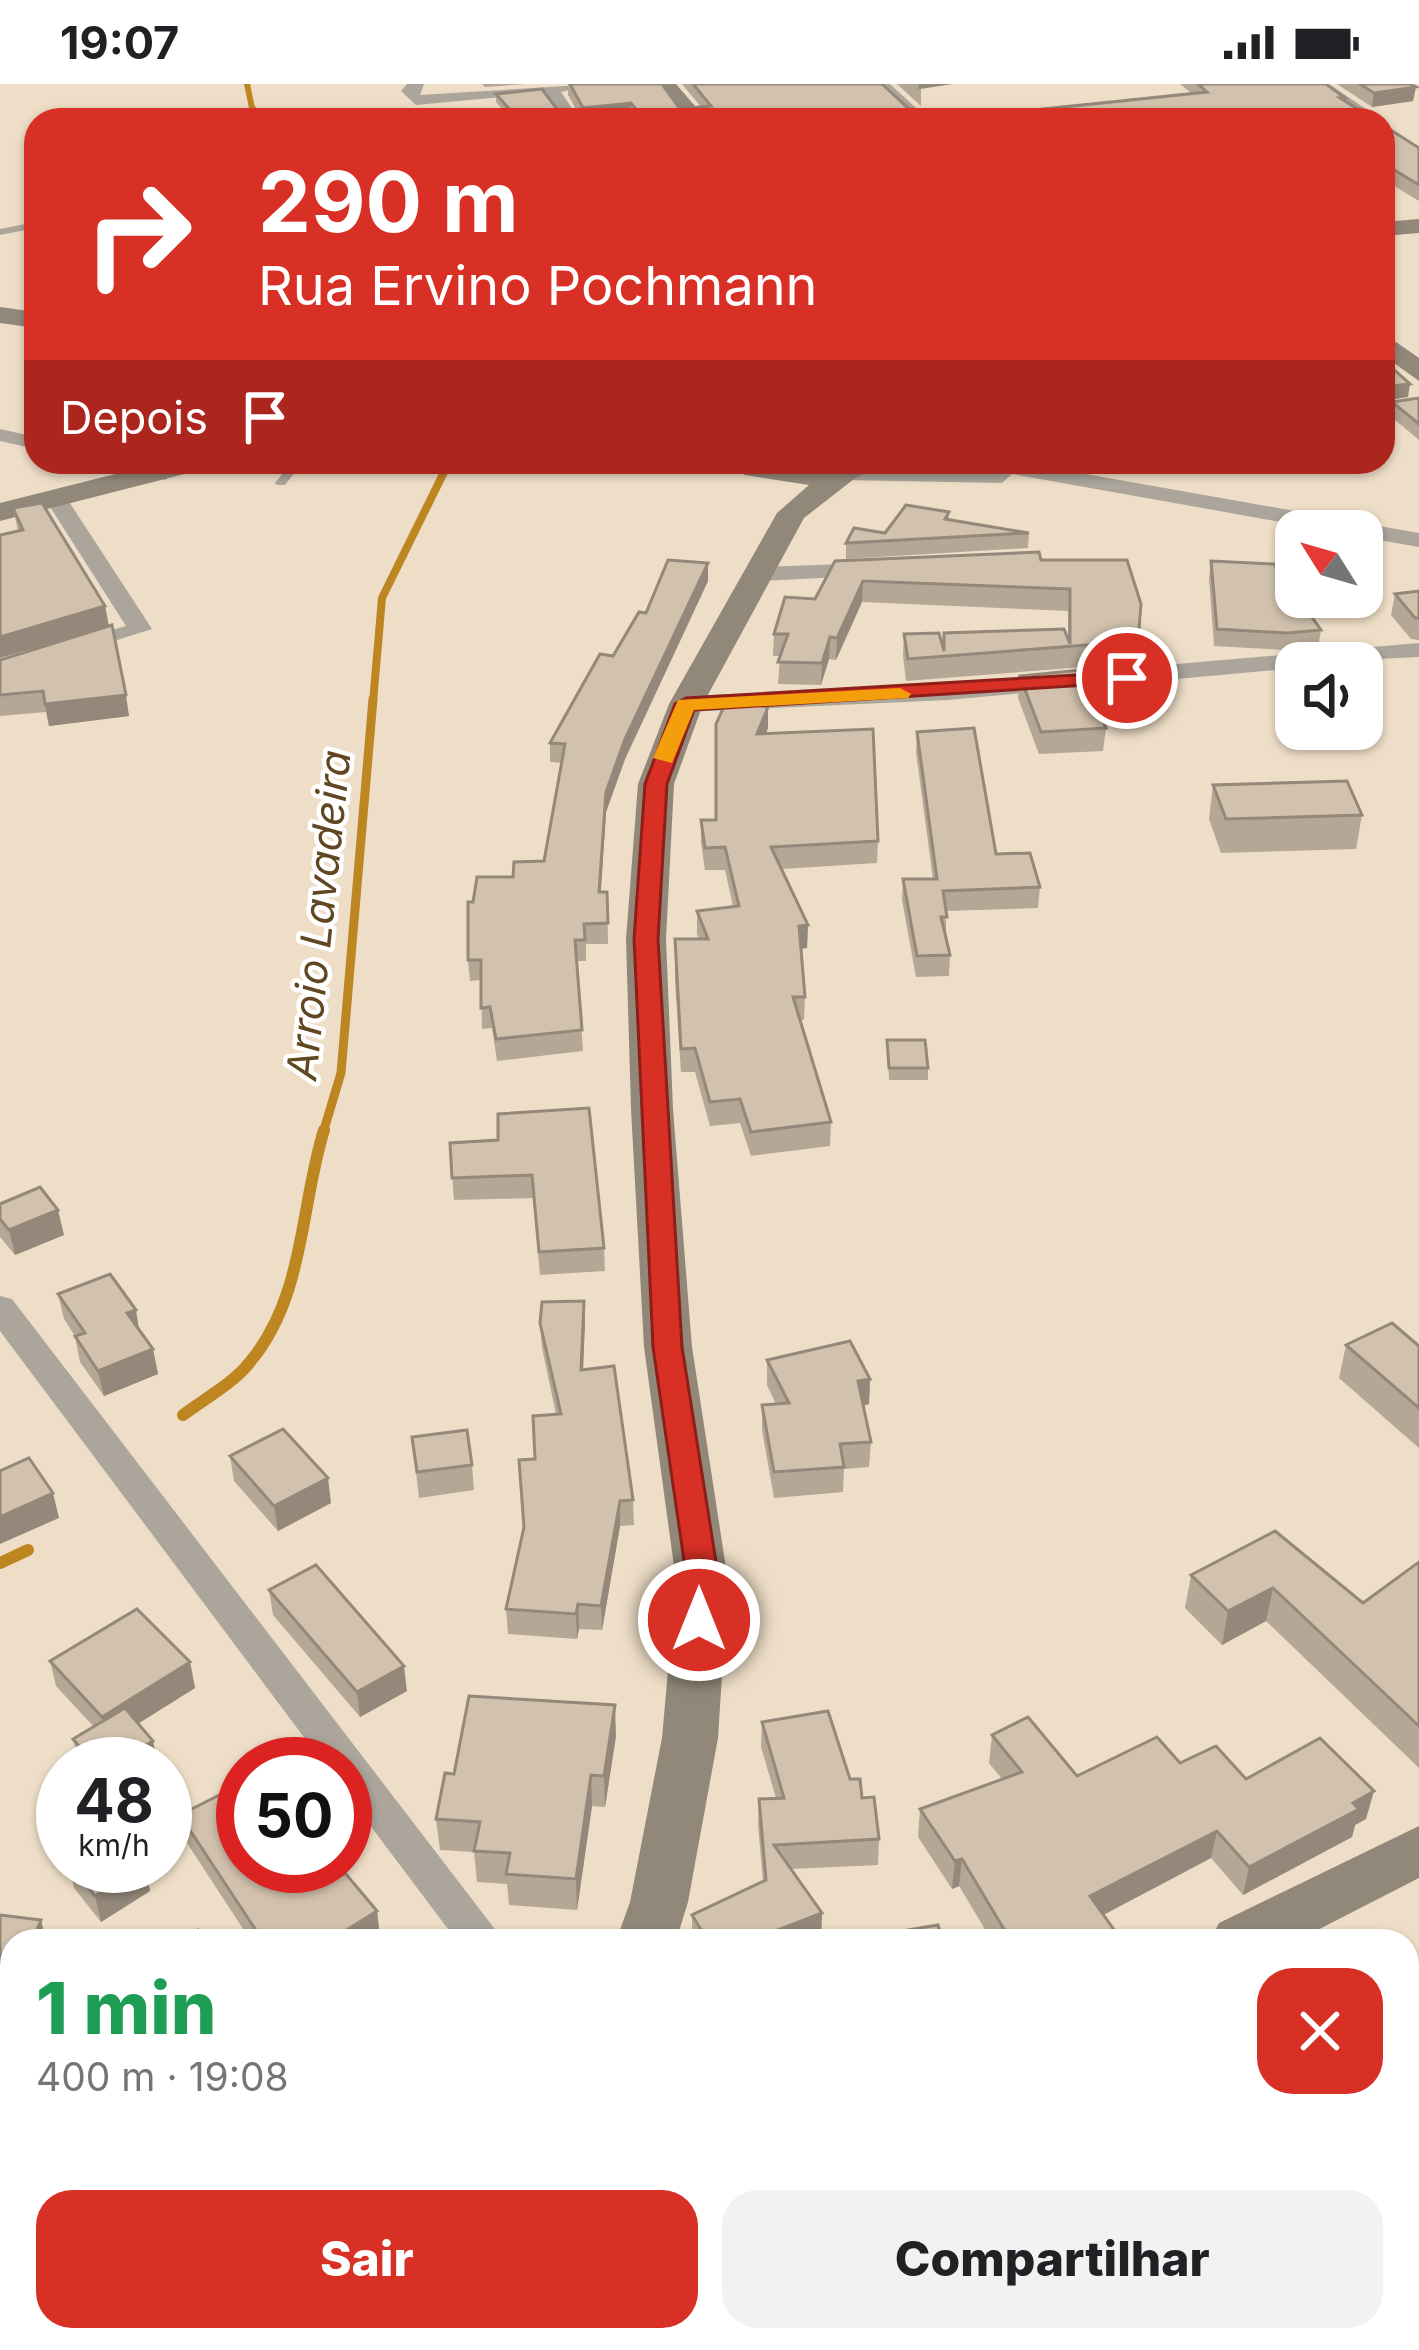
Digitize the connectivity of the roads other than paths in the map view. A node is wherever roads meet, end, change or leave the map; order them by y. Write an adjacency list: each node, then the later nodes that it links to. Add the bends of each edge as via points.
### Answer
1 (591, 84): 5 (street)
2 (664, 84): 8 (main road)
3 (880, 84): 9 (street)
4 (1318, 84): 10 (street)
5 (550, 88): 6 (street); 7 (street)
6 (416, 92)
7 (564, 108)
8 (685, 108)
9 (907, 108)
10 (1355, 108)
11 (1395, 351): 12 (main road)
12 (1419, 373)
13 (161, 474): 23 (main road)
14 (288, 474): 22 (lane)
15 (744, 474): 28 (main road, via 760,499)
16 (783, 474): 17 (main road)
17 (814, 474)
18 (841, 474): 28 (main road, via 792,513)
19 (883, 474): 21 (street)
20 (1030, 474): 21 (street)
21 (1046, 478): 25 (street)
22 (281, 483)
23 (56, 499): 24 (main road); 31 (street, via 140,629)
24 (0, 512)
25 (1275, 515)
26 (1383, 534): 27 (street)
27 (1419, 540)
28 (764, 564): 29 (street); 32 (main road)
29 (901, 568)
30 (1419, 650): 32 (street, via 948,692)
31 (0, 670)
32 (686, 704): 36 (main road, via 656,784 646,939 668,1347 703,1581 689,1738)
33 (0, 1307): 35 (street)
34 (1419, 1850): 37 (main road)
35 (473, 1929)
36 (650, 1929)
37 (1264, 1929)

